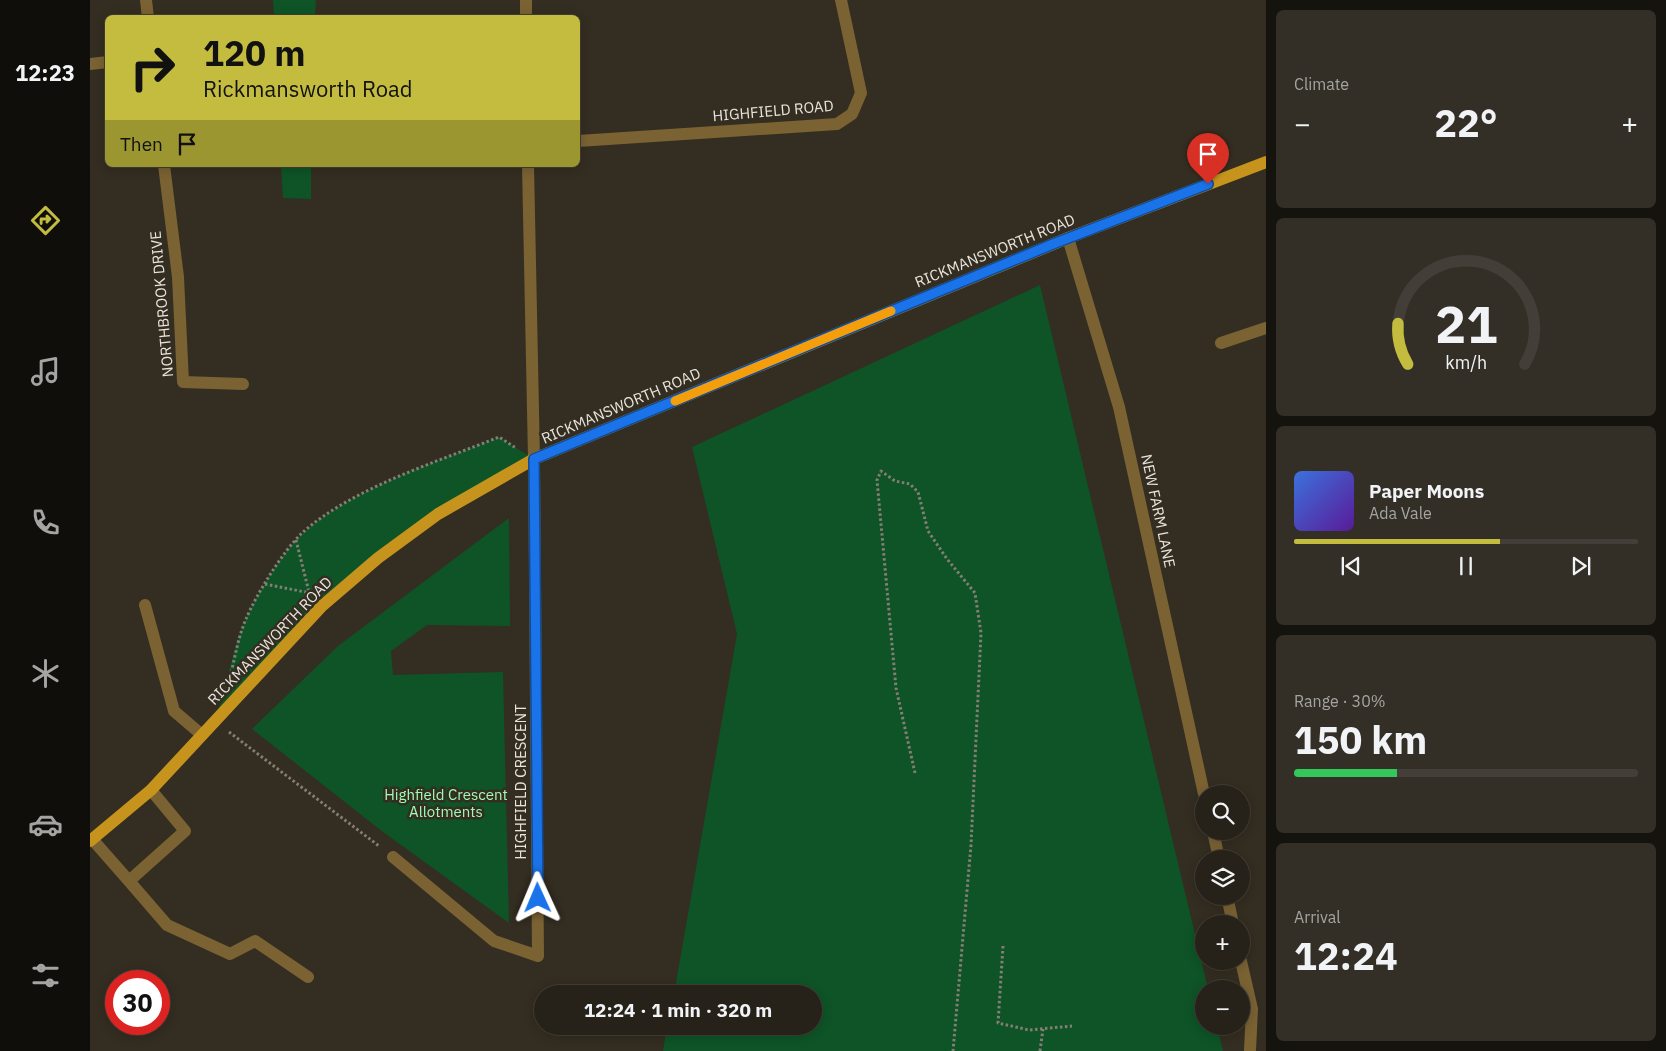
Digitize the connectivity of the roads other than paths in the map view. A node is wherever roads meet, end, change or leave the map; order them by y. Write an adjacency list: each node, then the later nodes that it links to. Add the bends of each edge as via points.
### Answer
1 (146, 0): 4 (street)
2 (526, 0): 5 (street)
3 (841, 0): 8 (street, HIGHFIELD ROAD, via 861,93 852,114 837,124)
4 (148, 15)
5 (526, 15)
6 (105, 62): 7 (street)
7 (90, 64)
8 (580, 141)
9 (1266, 162): 12 (main road, RICKMANSWORTH ROAD)
10 (164, 167): 15 (street, NORTHBROOK DRIVE, via 178,276 183,382)
11 (528, 167): 16 (street)
12 (1068, 238): 16 (main road, RICKMANSWORTH ROAD); 19 (street, NEW FARM LANE, via 1119,407)
13 (1266, 328): 14 (street)
14 (1221, 343)
15 (243, 384)
16 (534, 459): 18 (main road, RICKMANSWORTH ROAD, via 438,514 378,558 322,606); 22 (street, HIGHFIELD CRESCENT, via 538,956 494,941)
17 (145, 605): 18 (street, via 174,711)
18 (202, 735): 20 (main road, RICKMANSWORTH ROAD)
19 (1202, 785)
20 (151, 790): 21 (main road, RICKMANSWORTH ROAD); 23 (street, via 185,832)
21 (91, 840): 23 (street)
22 (393, 857)
23 (129, 881): 25 (street, via 167,925 230,954 255,941)
24 (1243, 970): 26 (street, via 1252,1009)
25 (308, 977)
26 (1250, 1050)

